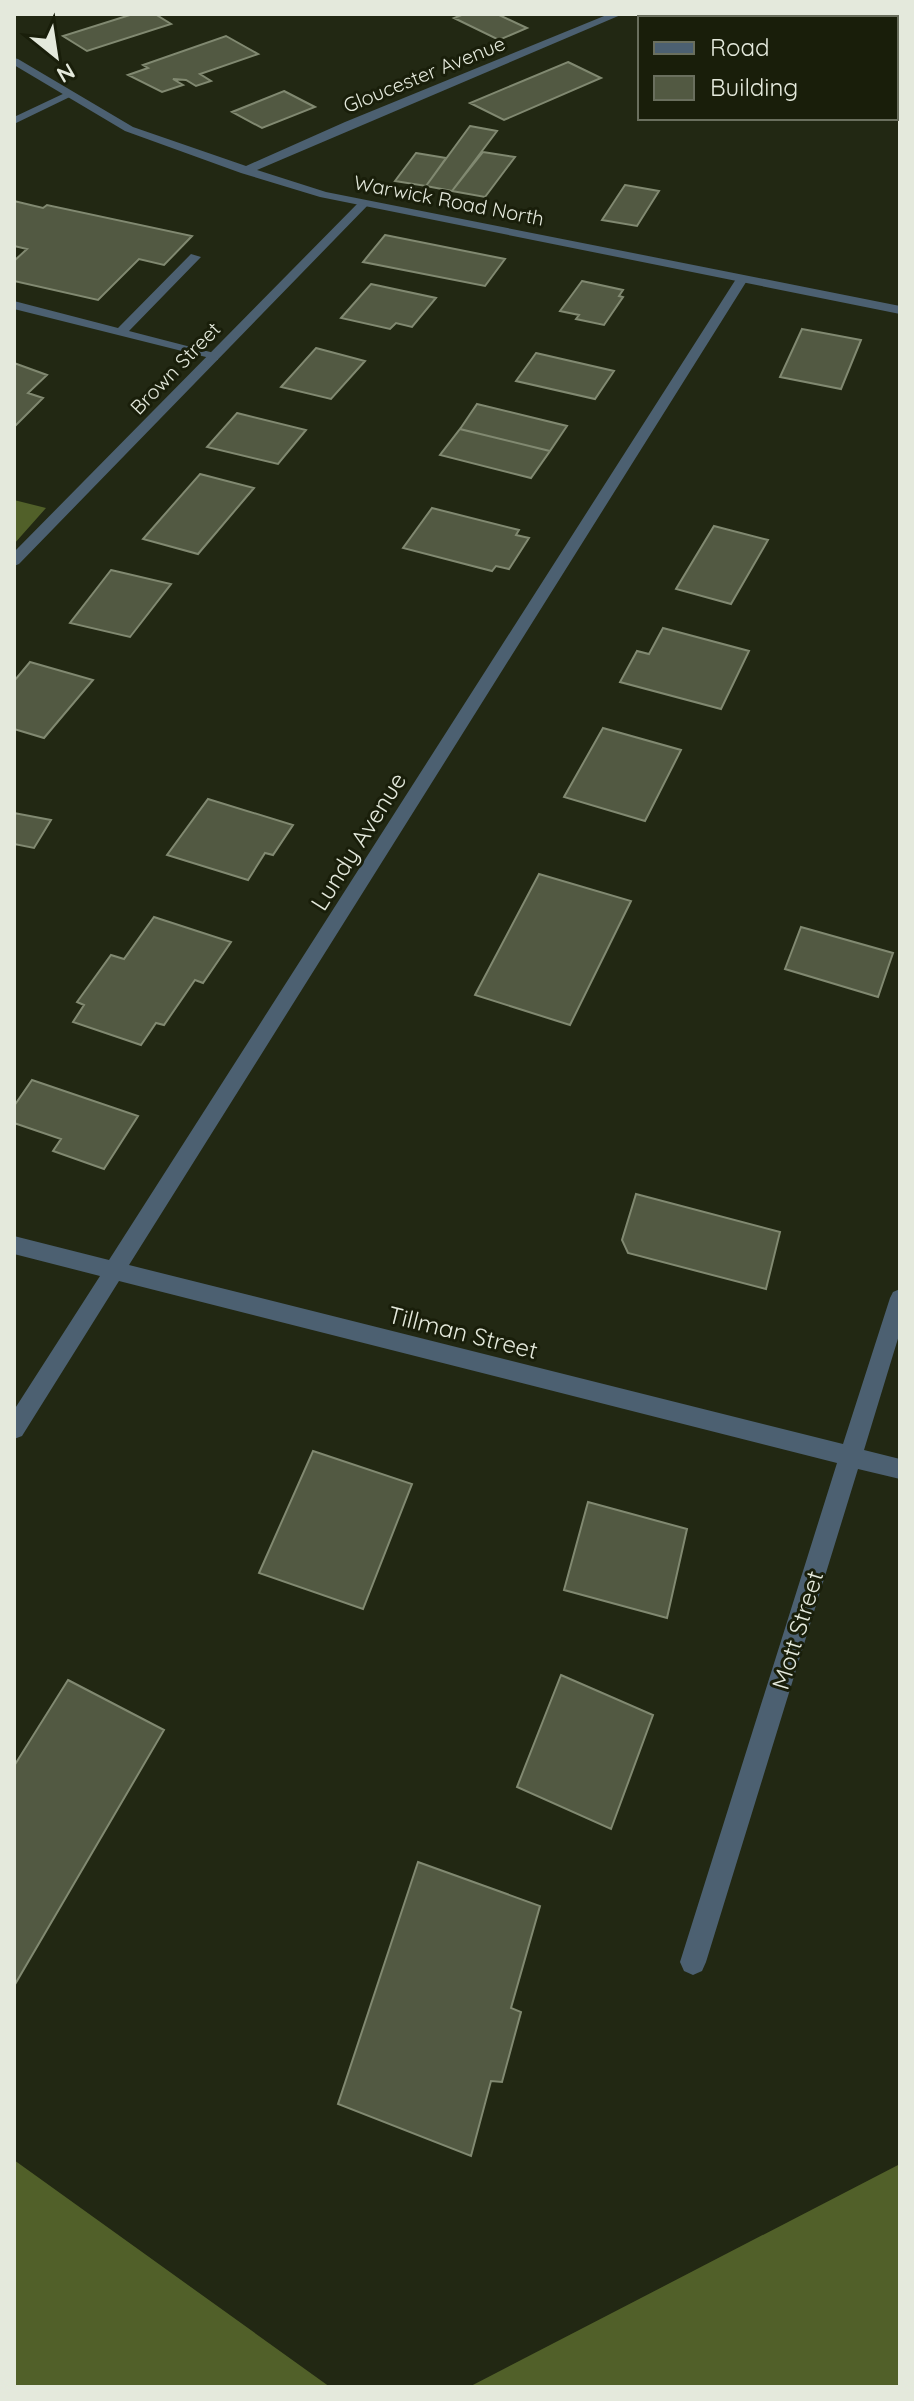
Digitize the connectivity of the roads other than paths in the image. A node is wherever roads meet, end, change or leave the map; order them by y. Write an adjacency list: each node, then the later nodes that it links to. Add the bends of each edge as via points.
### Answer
1 (618, 14): 5 (street, Gloucester Avenue)
2 (14, 61): 3 (street, Warwick Road North)
3 (71, 94): 4 (street); 5 (street, Warwick Road North, via 129,129)
4 (14, 121)
5 (245, 171): 6 (street, Warwick Road North)
6 (364, 203): 8 (street, Warwick Road North); 12 (street, Brown Street)
7 (195, 257): 11 (street)
8 (742, 279): 10 (street, Warwick Road North); 15 (street, Lundy Avenue)
9 (14, 305): 11 (street)
10 (900, 310)
11 (120, 333): 12 (street)
12 (213, 357): 13 (street, Brown Street)
13 (14, 561)
14 (14, 1245): 15 (street, Tillman Street)
15 (115, 1270): 17 (street, Lundy Avenue); 18 (street, Tillman Street)
16 (900, 1298): 18 (street, Mott Street)
17 (14, 1429)
18 (851, 1458): 19 (street, Tillman Street); 20 (street, Mott Street)
19 (900, 1469)
20 (693, 1962)

